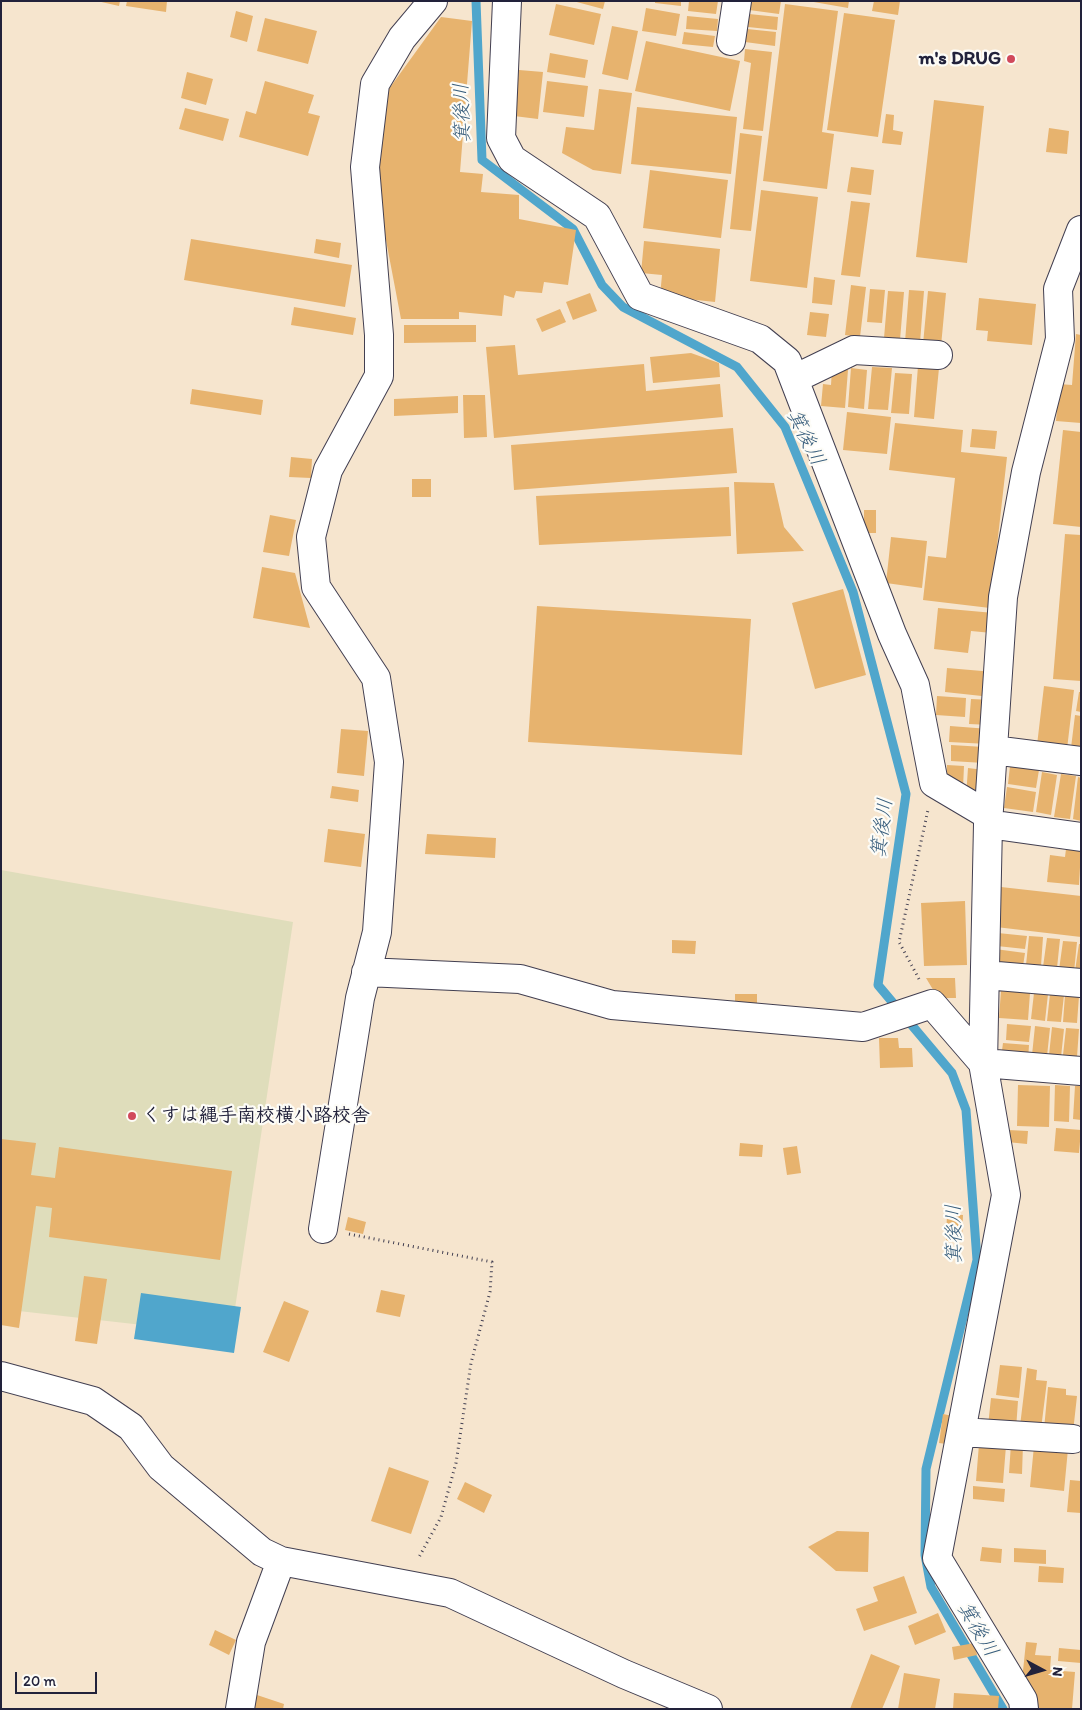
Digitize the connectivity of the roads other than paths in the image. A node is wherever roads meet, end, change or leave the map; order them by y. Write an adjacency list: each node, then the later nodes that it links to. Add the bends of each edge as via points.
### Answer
1 (433, 1): 12 (street, via 402,38 374,84 365,167 379,335 379,376 328,470 311,537 316,588 376,678 389,762 377,932)
2 (508, 1): 7 (street, via 501,138 512,159 597,216 640,296 760,339 787,360)
3 (737, 1): 4 (street)
4 (731, 41)
5 (1081, 230): 8 (street, via 1058,289 1060,339 1026,472 1005,587)
6 (938, 355): 7 (street, via 854,350)
7 (794, 379): 10 (street, via 892,634 915,685 934,783)
8 (993, 750): 9 (street); 10 (street)
9 (1081, 762)
10 (988, 820): 11 (street); 13 (street)
11 (1081, 837)
12 (366, 972): 15 (street, via 520,979 612,1005 863,1027 932,1004); 17 (street)
13 (985, 974): 14 (street); 15 (street)
14 (1081, 983)
15 (983, 1063): 16 (street); 19 (street, via 1006,1195)
16 (1081, 1071)
17 (323, 1229)
18 (1, 1376): 21 (street, via 93,1401 131,1427 161,1467 262,1552)
19 (961, 1432): 20 (street); 24 (street, via 937,1558 1023,1700)
20 (1073, 1439)
21 (281, 1561): 22 (street, via 251,1642); 23 (street, via 450,1593 624,1674)
22 (240, 1709)
23 (708, 1709)
24 (1024, 1709)

